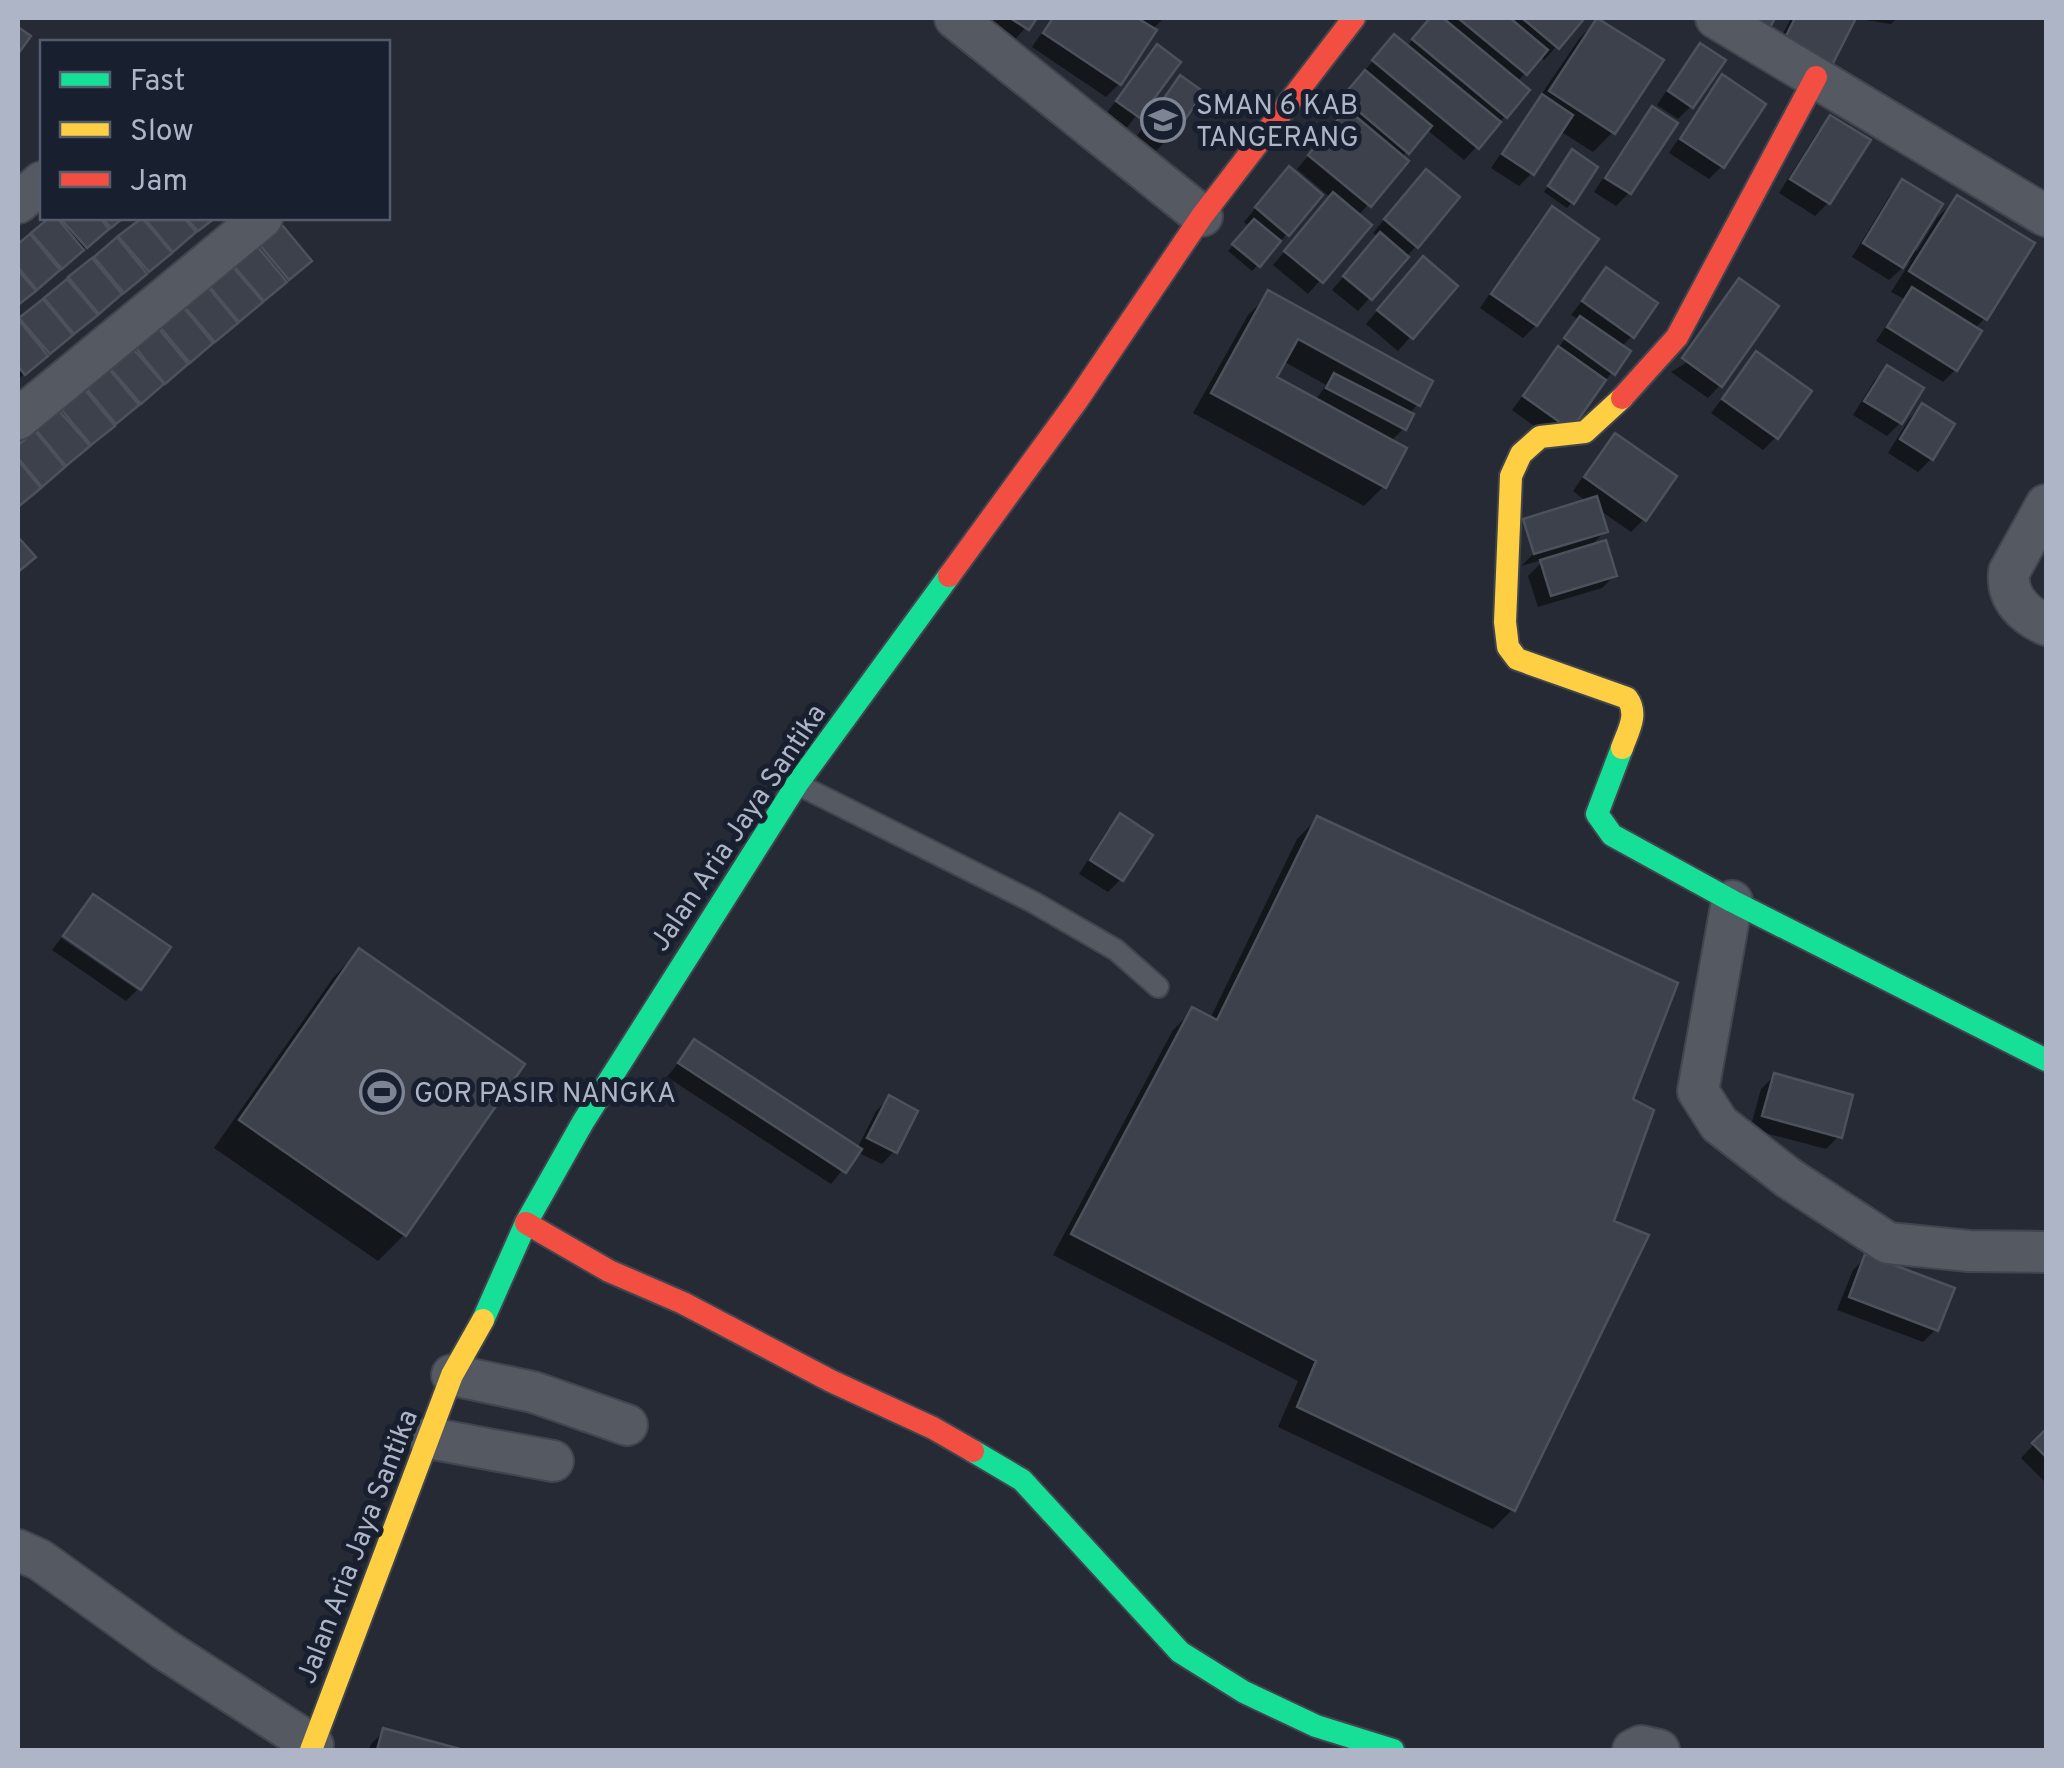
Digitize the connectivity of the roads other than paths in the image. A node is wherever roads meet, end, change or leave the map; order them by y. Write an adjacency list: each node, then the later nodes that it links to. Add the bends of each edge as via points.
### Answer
1 (955, 18): 8 (street)
2 (1354, 18): 8 (street, Jalan Aria Jaya Santika)
3 (1716, 18): 4 (street)
4 (1783, 36): 5 (street)
5 (1816, 77): 9 (street); 15 (street, via 1677,337 1607,414 1585,432 1540,437 1520,454 1511,476 1505,622 1510,654 1627,698 1633,717 1597,814 1602,825)
6 (40, 184): 7 (street)
7 (18, 203)
8 (1202, 216): 14 (street, Jalan Aria Jaya Santika, via 1076,402)
9 (2046, 216)
10 (260, 220): 11 (street)
11 (18, 420)
12 (2046, 505): 13 (street, via 2008,584 2026,615)
13 (2046, 625)
14 (797, 784): 16 (lane, via 1033,902 1116,950); 18 (street, Jalan Aria Jaya Santika)
15 (1732, 901): 17 (street); 19 (street, via 1698,1091 1719,1124 1888,1243)
16 (1158, 987)
17 (2046, 1060)
18 (526, 1223): 20 (street, Jalan Aria Jaya Santika); 26 (street, via 609,1271 933,1428 1022,1480 1180,1652 1244,1692)
19 (2046, 1252)
20 (452, 1375): 21 (street, via 534,1392); 22 (street, Jalan Aria Jaya Santika)
21 (627, 1425)
22 (428, 1438): 23 (street); 25 (street, Jalan Aria Jaya Santika)
23 (552, 1461)
24 (18, 1550): 25 (street)
25 (312, 1748)
26 (1377, 1748)
27 (1633, 1750): 28 (street)
28 (1659, 1750)

